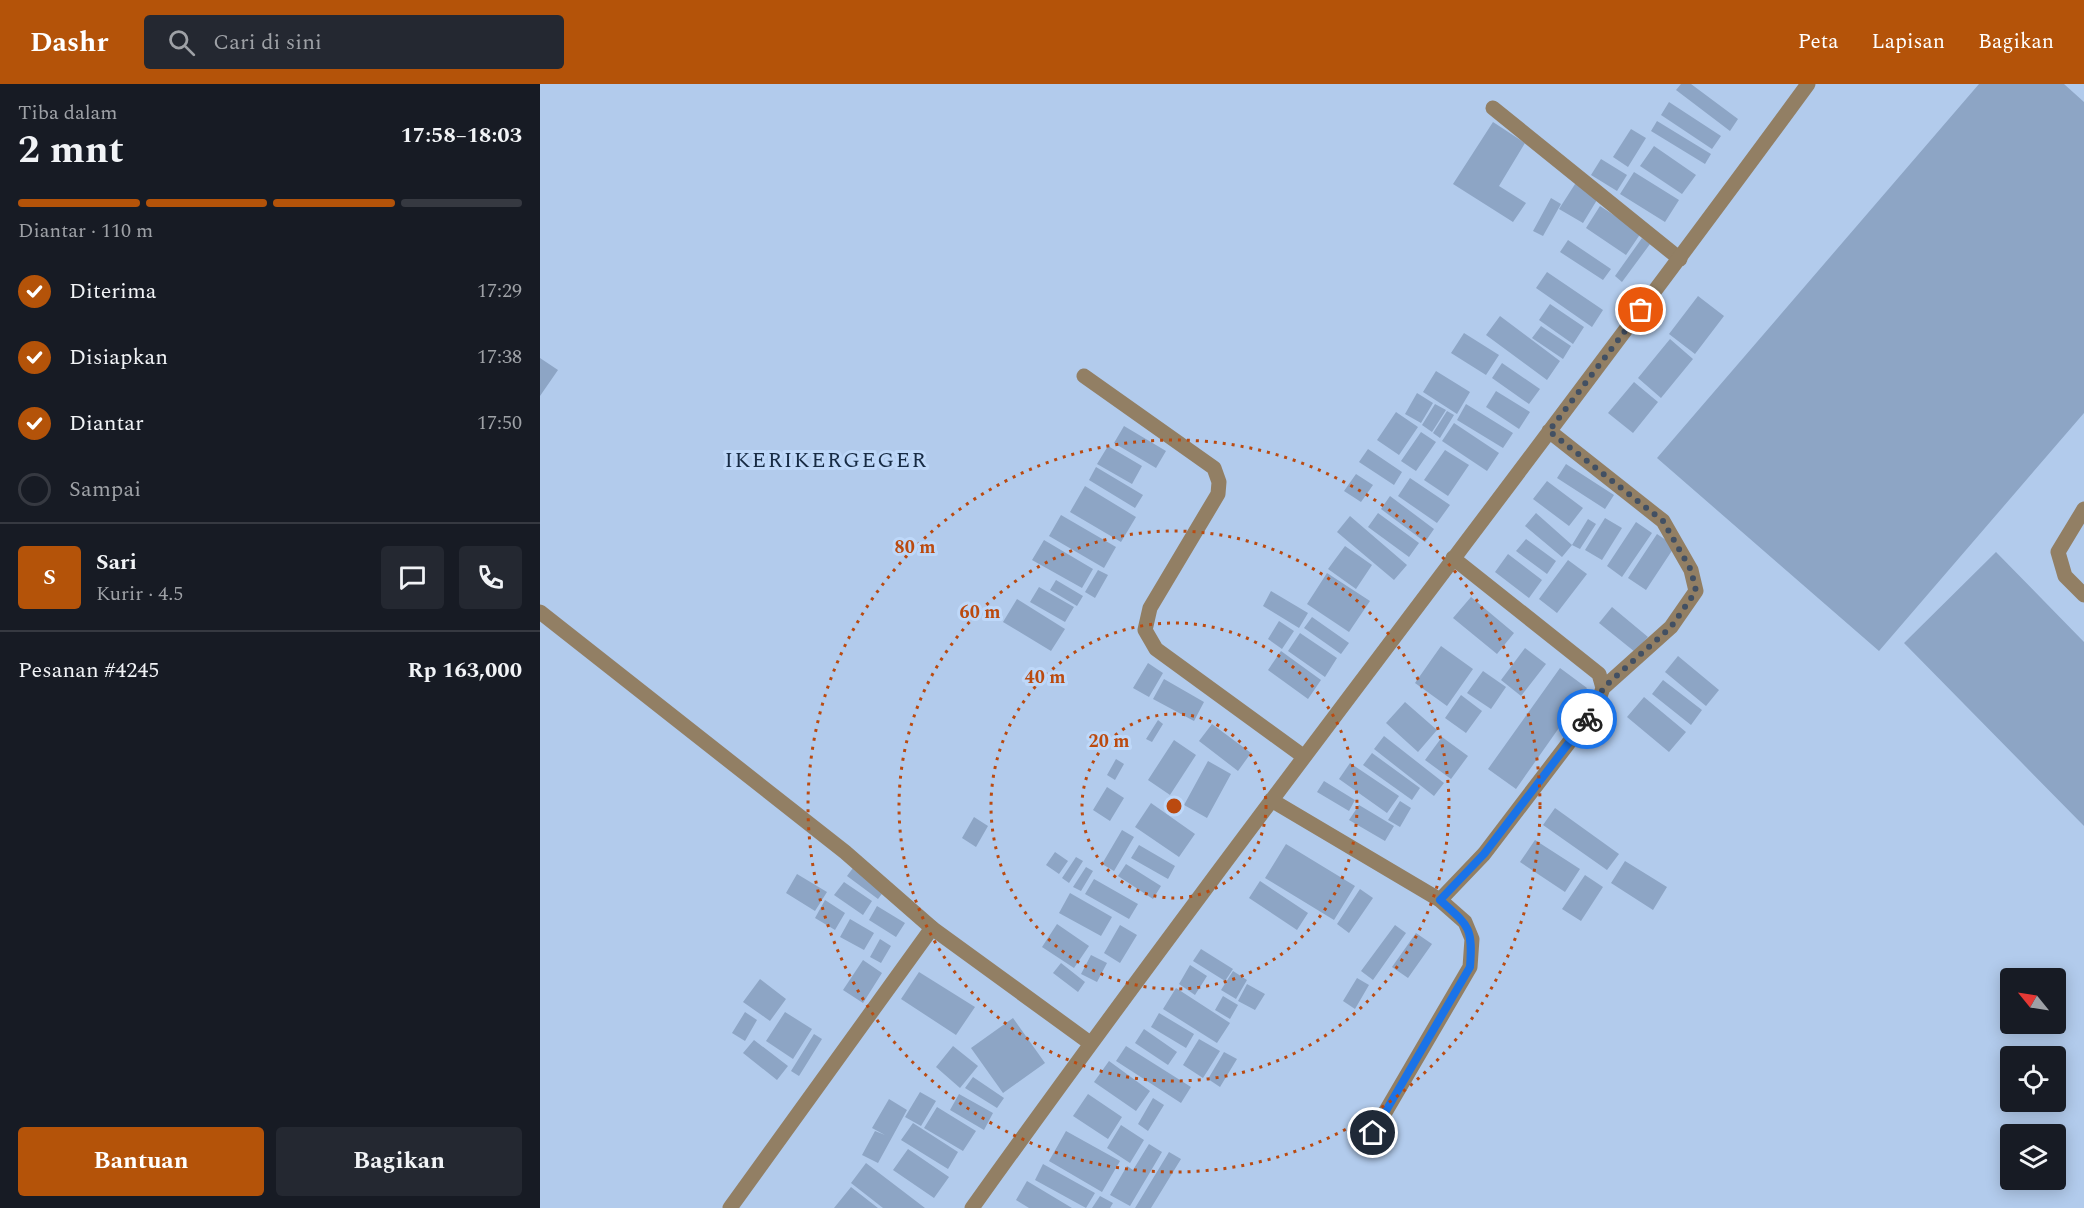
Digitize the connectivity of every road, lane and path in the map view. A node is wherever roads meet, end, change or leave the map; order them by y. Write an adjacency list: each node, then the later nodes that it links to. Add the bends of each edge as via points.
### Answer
1 (1808, 84): 3 (street)
2 (1493, 108): 3 (street)
3 (1680, 259): 5 (street)
4 (1084, 376): 11 (street, via 1214,468 1219,482 1218,494 1150,608 1145,630 1156,649)
5 (1549, 431): 7 (street); 10 (street, via 1663,521 1691,570 1696,591 1671,627)
6 (2084, 509): 8 (street, via 2058,552 2065,576)
7 (1453, 558): 10 (street, via 1599,674); 11 (street)
8 (2084, 595)
9 (540, 612): 14 (street, via 845,852)
10 (1603, 688): 13 (street, via 1596,707 1525,802 1484,854)
11 (1303, 756): 12 (street)
12 (1271, 800): 13 (street); 15 (street)
13 (1440, 900): 16 (street, via 1465,922 1472,939 1470,967)
14 (932, 928): 15 (street); 17 (street)
15 (1090, 1043): 18 (street)
16 (1373, 1133)
17 (730, 1208)
18 (972, 1208)

